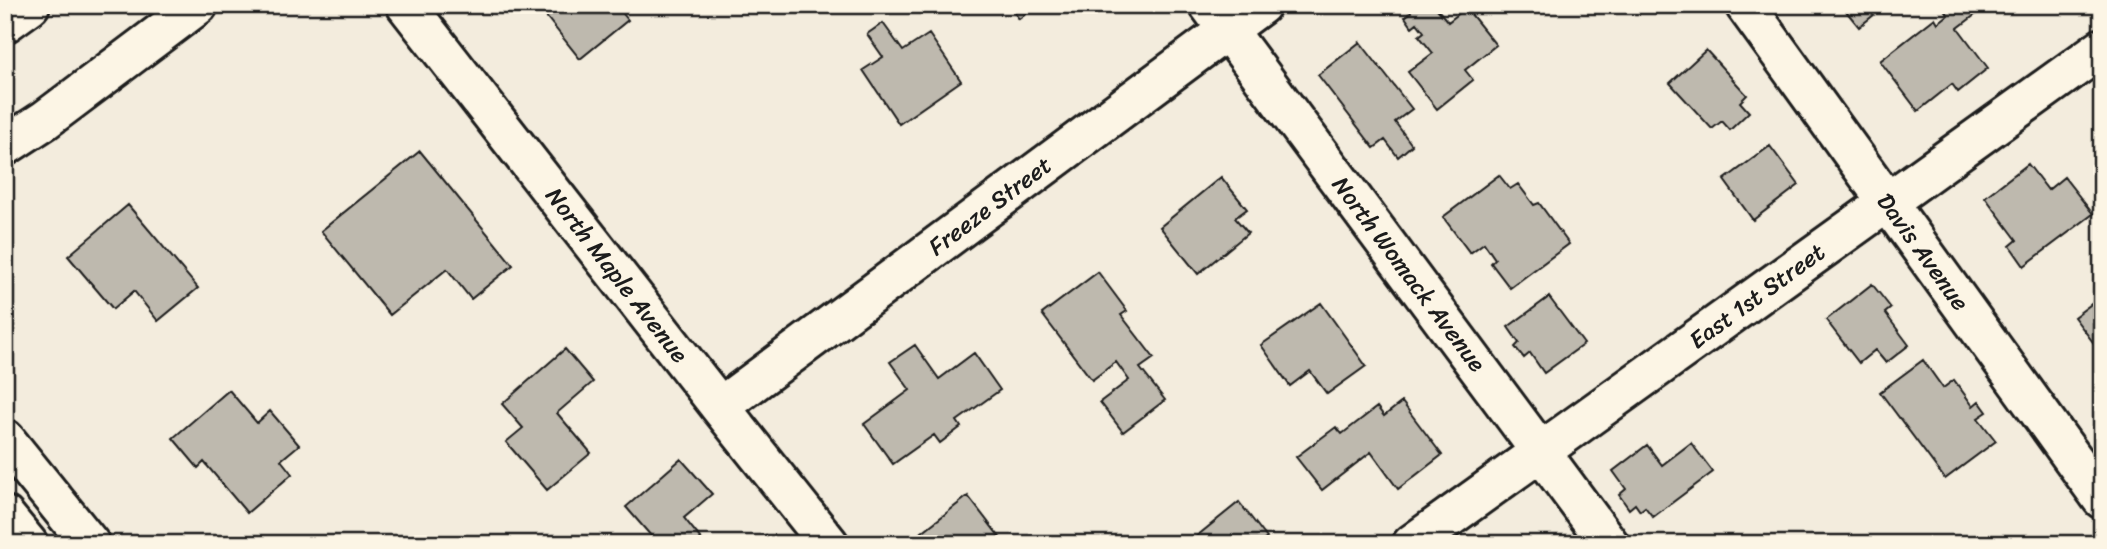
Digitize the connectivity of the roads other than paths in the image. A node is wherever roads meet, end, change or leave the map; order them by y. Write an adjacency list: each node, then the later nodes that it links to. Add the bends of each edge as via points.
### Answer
1 (30, 5): 7 (street)
2 (198, 5): 9 (street)
3 (406, 5): 11 (street, North Maple Avenue)
4 (1261, 5): 6 (street, Freeze Street)
5 (1745, 5): 10 (street, Davis Avenue)
6 (1218, 17): 11 (street, Freeze Street); 13 (street, North Womack Avenue)
7 (5, 23)
8 (2102, 48): 10 (street, East 1st Street)
9 (5, 146)
10 (1887, 203): 13 (street, East 1st Street); 14 (street, Davis Avenue)
11 (720, 407): 18 (street, North Maple Avenue)
12 (5, 439): 17 (street)
13 (1542, 452): 19 (street, East 1st Street); 20 (street, North Womack Avenue)
14 (2102, 499)
15 (5, 516): 16 (street)
16 (28, 544)
17 (90, 544)
18 (829, 544)
19 (1412, 544)
20 (1609, 544)

